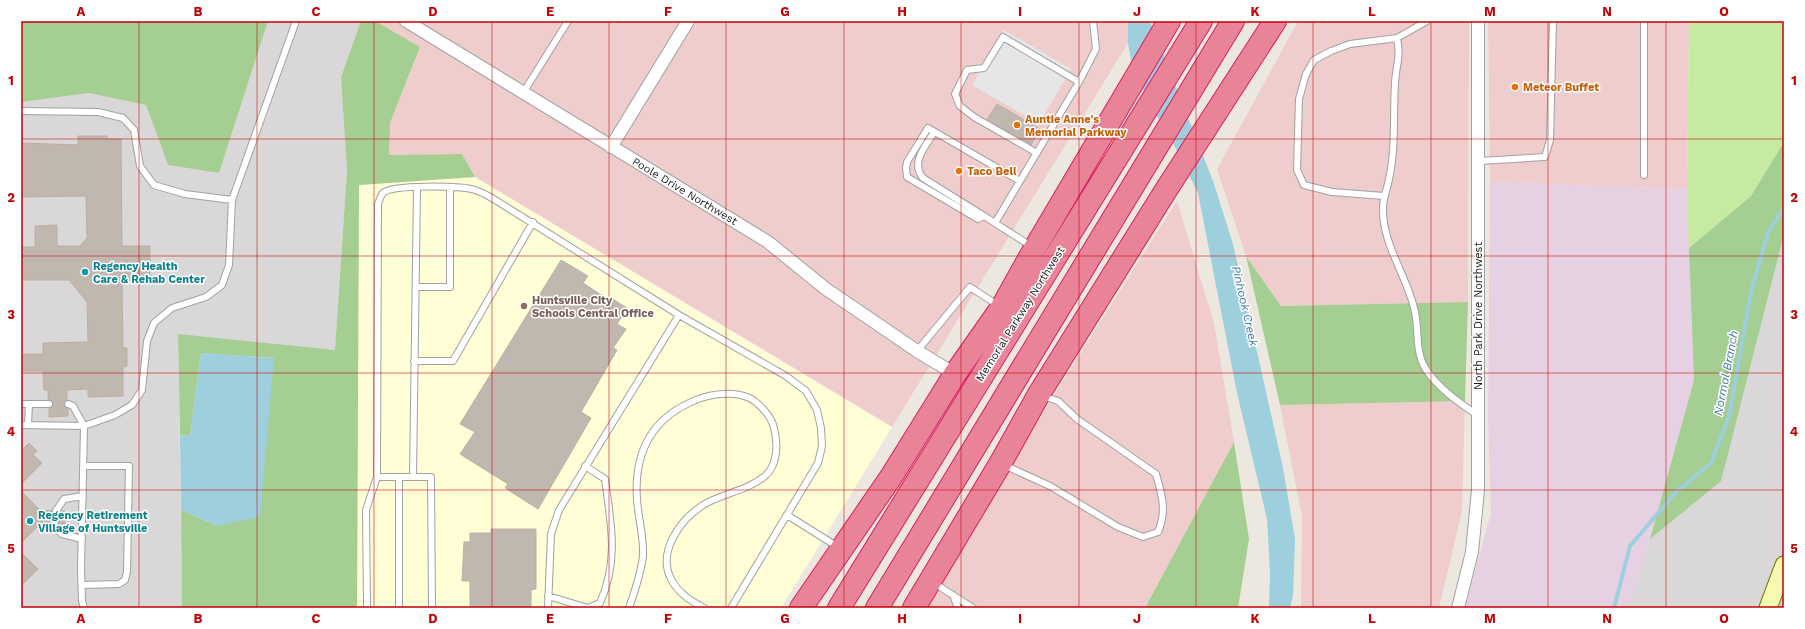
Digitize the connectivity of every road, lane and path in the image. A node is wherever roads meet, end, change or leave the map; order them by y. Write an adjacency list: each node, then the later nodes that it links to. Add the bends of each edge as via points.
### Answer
1 (296, 21): 27 (lane)
2 (406, 21): 16 (street, Poole Drive Northwest)
3 (568, 21): 16 (lane)
4 (688, 21): 19 (street)
5 (1093, 21): 15 (lane, via 1096,48)
6 (1169, 21): 31 (highway)
7 (1201, 21): 73 (highway, Memorial Parkway Northwest)
8 (1233, 21): 74 (highway)
9 (1275, 21): 38 (highway)
10 (1427, 21): 14 (lane)
11 (1478, 21): 21 (street, North Park Drive Northwest)
12 (1553, 21): 21 (lane, via 1550,140 1545,157)
13 (1644, 21): 22 (lane)
14 (1397, 38): 26 (lane, via 1400,54 1395,80 1392,156); 26 (lane, via 1350,44 1331,50 1314,60 1306,74 1299,99 1297,170 1304,185 1332,192)
15 (1079, 82): 20 (lane); 20 (lane, via 1003,37 984,68 967,70 955,94 960,106 974,117)
16 (523, 93): 19 (street, Poole Drive Northwest)
17 (21, 111): 27 (lane, via 98,112 123,118 134,130 140,166 154,185 185,194)
18 (934, 132): 23 (lane); 28 (lane, via 918,159 919,173); 28 (lane, via 928,128 907,162 907,177 978,219)
19 (612, 147): 35 (street, Poole Drive Northwest, via 768,242 826,289)
20 (1037, 153): 23 (lane)
21 (1479, 161): 43 (street, North Park Drive Northwest)
22 (1644, 176)
23 (1020, 181): 30 (lane)
24 (417, 187): 25 (lane); 32 (lane); 50 (lane, via 391,188 383,193 378,204)
25 (450, 187): 29 (lane, via 475,190); 32 (lane, via 450,287)
26 (1384, 196): 43 (lane, via 1383,223 1411,294 1416,314 1420,356 1437,383)
27 (232, 200): 46 (lane, via 229,265 222,285 206,297 172,308 154,323 147,341 142,390 132,405 115,415)
28 (984, 216): 30 (lane)
29 (533, 222): 34 (lane); 36 (lane, via 453,362)
30 (995, 223): 31 (lane)
31 (1035, 248): 33 (highway)
32 (416, 287): 36 (lane)
33 (1002, 307): 35 (lane, via 970,287); 37 (highway)
34 (679, 315): 49 (lane); 55 (lane, via 786,376 806,392 817,410 822,446 818,463)
35 (917, 351): 37 (street, Poole Drive Northwest)
36 (414, 362): 52 (lane)
37 (955, 374): 58 (highway)
38 (1039, 394): 47 (highway); 47 (lane, via 1058,401 1077,420 1156,474 1164,508 1164,520 1158,532 1143,537 1118,527 1050,486)
39 (21, 404): 40 (lane)
40 (29, 404): 41 (lane); 45 (lane)
41 (49, 404)
42 (68, 404): 46 (lane, via 74,406)
43 (1479, 416): 78 (street, North Park Drive Northwest, via 1475,528 1470,565)
44 (21, 425): 45 (lane)
45 (28, 425): 46 (lane)
46 (84, 426): 48 (lane)
47 (1000, 464): 60 (highway)
48 (84, 466): 53 (lane); 61 (lane, via 129,466 125,580 119,584)
49 (585, 466): 63 (lane, via 559,510 551,534); 63 (lane, via 605,479 612,554 608,584 600,603 588,608)
50 (377, 477): 51 (lane); 65 (lane, via 366,510)
51 (399, 477): 52 (lane); 66 (lane)
52 (412, 477): 67 (lane, via 431,477)
53 (83, 496): 54 (lane, via 64,499); 57 (lane)
54 (56, 511)
55 (787, 515): 58 (lane); 71 (lane)
56 (55, 524): 57 (lane, via 56,529 62,534)
57 (82, 539): 61 (lane)
58 (842, 549): 72 (highway)
59 (1784, 565): 79 (main road)
60 (930, 580): 62 (lane); 75 (highway)
61 (82, 585): 64 (lane)
62 (953, 595): 76 (lane); 77 (lane)
63 (548, 596): 68 (lane)
64 (84, 608)
65 (367, 608)
66 (398, 608)
67 (432, 608)
68 (548, 608)
69 (629, 608): 70 (lane, via 643,556 637,472 643,449 654,428 673,410 698,398 724,394 748,397 764,410 774,424 778,443 774,460 766,475 750,486 702,506 682,524 669,544 666,561 671,579 684,596)
70 (704, 608)
71 (731, 608)
72 (801, 608)
73 (839, 608)
74 (877, 608)
75 (914, 608)
76 (958, 608)
77 (973, 608)
78 (1458, 608)
79 (1768, 608)

